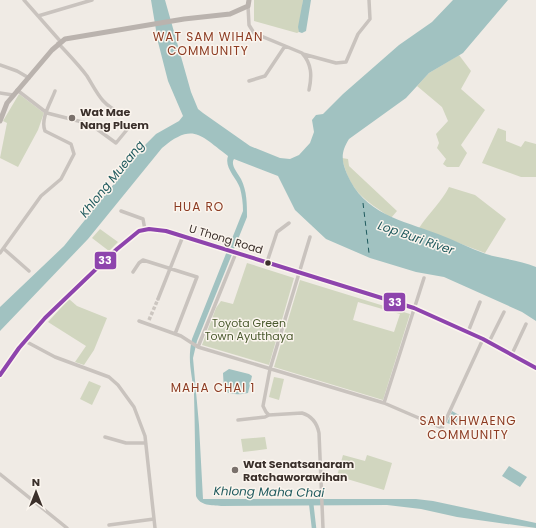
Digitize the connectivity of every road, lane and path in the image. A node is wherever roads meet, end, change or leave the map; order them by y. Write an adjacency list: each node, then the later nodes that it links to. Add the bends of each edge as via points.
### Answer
1 (24, 0): 6 (street)
2 (92, 0): 6 (street)
3 (250, 0): 5 (main road)
4 (369, 0): 9 (street, via 370,19 358,34 346,62 336,63)
5 (248, 6): 7 (main road, via 230,14 141,25 68,37); 8 (street, via 249,25 254,34)
6 (38, 16): 7 (street)
7 (59, 42): 11 (main road); 19 (street, via 86,76 99,98)
8 (285, 46): 9 (street); 12 (street, via 265,76)
9 (302, 53): 14 (street, via 310,65)
10 (0, 66): 11 (street)
11 (29, 78): 13 (main road)
12 (249, 81)
13 (18, 90): 17 (main road); 18 (street)
14 (309, 90)
15 (55, 92): 18 (street)
16 (0, 93): 17 (street)
17 (14, 95): 20 (main road, via 2,111)
18 (46, 113): 21 (street, via 90,124 116,143); 27 (street, via 45,131 71,144 74,154 61,179 41,196)
19 (122, 114)
20 (0, 121)
21 (130, 126)
22 (121, 211): 24 (street, via 143,219)
23 (289, 223): 30 (street, via 277,232)
24 (145, 230): 25 (main road, U Thong Road, via 166,231); 47 (main road, via 132,236 105,259)
25 (184, 236): 28 (main road, U Thong Road); 31 (street)
26 (310, 238): 34 (street)
27 (4, 249): 29 (street); 32 (street)
28 (234, 252): 30 (main road, U Thong Road); 49 (street)
29 (0, 253)
30 (266, 262): 34 (main road, U Thong Road)
31 (171, 268): 33 (street, via 144,260 139,262); 36 (street); 45 (street, via 198,277)
32 (29, 271)
33 (134, 272)
34 (299, 273): 38 (main road, U Thong Road); 51 (street)
35 (424, 278): 38 (street)
36 (158, 298)
37 (480, 302): 44 (street)
38 (414, 308): 44 (main road, U Thong Road); 54 (street)
39 (504, 312): 48 (street)
40 (149, 320): 42 (street)
41 (139, 321): 42 (street)
42 (147, 324): 45 (street)
43 (526, 324): 50 (street)
44 (468, 332): 46 (main road, U Thong Road)
45 (175, 334): 49 (street)
46 (483, 339): 48 (main road, U Thong Road); 54 (street, via 442,428)
47 (25, 341): 53 (main road); 58 (street, via 55,357 109,377 122,389 134,407 142,424)
48 (489, 342): 50 (main road, U Thong Road)
49 (197, 346): 51 (street)
50 (512, 354): 52 (main road, U Thong Road)
51 (270, 368): 54 (street); 55 (street, via 263,406)
52 (536, 368)
53 (0, 374)
54 (384, 403)
55 (269, 415): 56 (street); 64 (street, via 302,413 315,422 319,433)
56 (238, 420)
57 (105, 437): 58 (street, via 126,443)
58 (146, 443): 60 (street)
59 (0, 474): 62 (street)
60 (154, 519): 61 (street); 63 (street)
61 (109, 525)
62 (67, 528)
63 (155, 528)
64 (323, 528)

